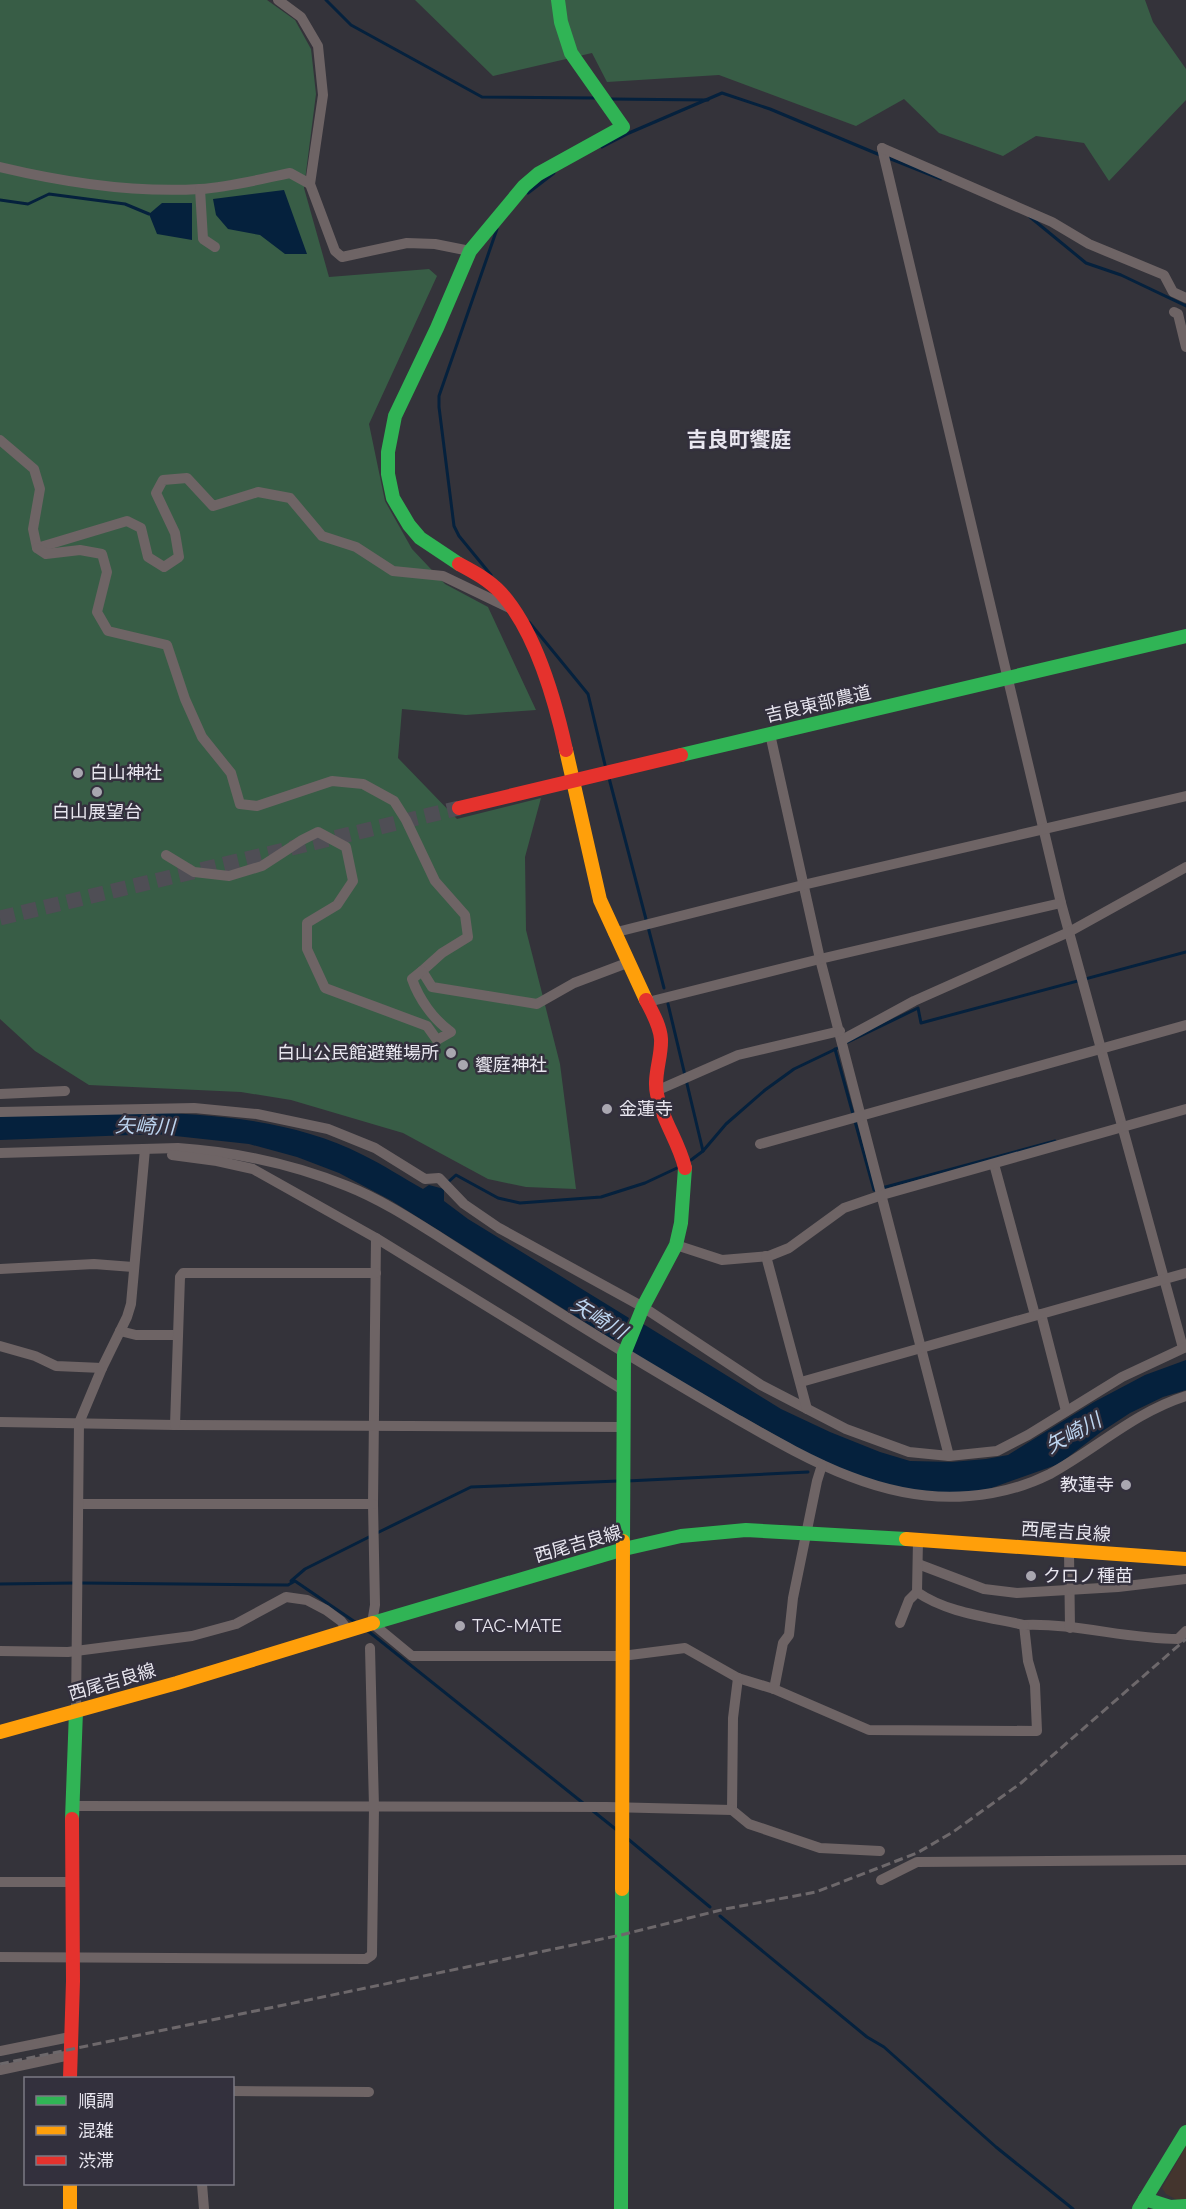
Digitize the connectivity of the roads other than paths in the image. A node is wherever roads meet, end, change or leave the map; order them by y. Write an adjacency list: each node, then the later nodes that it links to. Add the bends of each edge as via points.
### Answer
1 (278, 0): 4 (street, via 301,17 318,46 323,95)
2 (558, 0): 7 (street, via 571,53 623,127 538,174)
3 (0, 167): 5 (street, via 99,186)
4 (310, 184): 5 (street, via 290,173); 7 (street, via 335,251 342,257 407,243)
5 (200, 189): 6 (street, via 203,238)
6 (215, 247)
7 (470, 251): 13 (street, via 395,416 388,474 393,498 420,538 485,579)
8 (1186, 298): 15 (street, via 1173,292 1164,275 882,148)
9 (1174, 312): 10 (street, via 1178,314)
10 (1186, 347)
11 (0, 440): 12 (street, via 34,470 40,489 33,530)
12 (37, 548): 13 (street, via 127,521 141,528 148,557 164,567 179,558 175,533 156,494 163,480 187,478 213,506 258,492 290,498 322,536 356,547 393,571 443,576); 29 (street, via 46,554 80,550 102,554 107,572 97,612 108,631 167,645 202,737 231,773 240,804 257,806 332,781 363,784 394,801 435,881 465,915 468,937)
13 (514, 610): 17 (street, via 555,701)
14 (1186, 636): 15 (street, 吉良東部農道)
15 (1009, 677): 16 (street, 吉良東部農道); 20 (street)
16 (770, 734): 17 (street, 吉良東部農道); 23 (street)
17 (574, 779): 19 (street, 吉良東部農道); 26 (street, via 595,884)
18 (1186, 796): 20 (street)
19 (459, 808)
20 (1045, 829): 23 (street); 24 (street)
21 (166, 855): 29 (street, via 194,872 229,876 262,866 318,832 346,848 352,881 338,905 307,923 307,949 325,988 426,1026 436,1041 451,1032 440,1024 416,992 412,978)
22 (1186, 867): 25 (street)
23 (803, 885): 26 (street); 27 (street)
24 (1061, 903): 25 (street); 27 (street)
25 (1069, 932): 32 (street); 33 (street)
26 (613, 933): 28 (street)
27 (820, 959): 30 (street); 32 (street)
28 (627, 963): 29 (street, via 574,983 537,1004 432,987); 30 (street)
29 (422, 971)
30 (648, 1002): 35 (street, via 661,1039)
31 (1186, 1025): 33 (street)
32 (841, 1036): 35 (street, via 738,1055); 39 (street)
33 (1102, 1049): 39 (street); 40 (street)
34 (65, 1091): 36 (street)
35 (656, 1091): 47 (street, via 686,1169)
36 (0, 1094)
37 (1186, 1109): 40 (street)
38 (0, 1112): 54 (street, via 194,1108 257,1114 328,1129 375,1148 425,1179 439,1178 464,1204 499,1228)
39 (860, 1118): 41 (street); 45 (street)
40 (1123, 1126): 44 (street); 53 (street)
41 (760, 1144)
42 (145, 1152): 43 (street); 46 (street, via 253,1170); 49 (street); 61 (street, via 207,1150 272,1161 350,1186)
43 (0, 1153)
44 (994, 1164): 45 (street); 55 (street)
45 (882, 1195): 48 (street, via 844,1208 789,1248); 60 (street)
46 (376, 1238): 51 (street); 64 (street)
47 (676, 1245): 48 (street, via 722,1260); 54 (street)
48 (766, 1256): 63 (street)
49 (133, 1267): 50 (street, via 94,1264); 56 (street, via 131,1304)
50 (0, 1269)
51 (376, 1273): 57 (street, via 183,1273); 71 (street)
52 (1186, 1273): 53 (street)
53 (1163, 1279): 55 (street); 59 (street)
54 (643, 1307): 61 (street); 66 (street, via 761,1385)
55 (1038, 1314): 60 (street); 67 (street)
56 (120, 1331): 57 (street); 62 (street)
57 (177, 1335): 70 (street)
58 (0, 1346): 62 (street, via 56,1366)
59 (1184, 1347): 67 (street, via 1122,1377)
60 (919, 1348): 63 (street); 73 (street)
61 (625, 1349): 64 (street); 74 (street)
62 (102, 1368): 69 (street)
63 (801, 1382): 66 (street)
64 (623, 1390): 72 (street)
65 (1186, 1396): 74 (street, via 1134,1419 1048,1475 996,1492 952,1497 916,1495 871,1485)
66 (807, 1409): 73 (street, via 846,1429 909,1452)
67 (1066, 1411): 73 (street, via 998,1451)
68 (0, 1422): 69 (street)
69 (79, 1423): 70 (street); 75 (street)
70 (176, 1425): 71 (street)
71 (375, 1426): 72 (street); 76 (street)
72 (624, 1427): 79 (street)
73 (949, 1456)
74 (822, 1465): 77 (street)
75 (79, 1504): 76 (street); 93 (street)
76 (374, 1504): 86 (street)
77 (806, 1532): 78 (street, 西尾吉良線); 79 (street, 西尾吉良線, via 746,1530 681,1536); 97 (street, via 789,1635 783,1643)
78 (918, 1540): 80 (street, 西尾吉良線); 82 (street)
79 (624, 1549): 86 (street, 西尾吉良線); 95 (street)
80 (1069, 1551): 81 (street, 西尾吉良線); 84 (street)
81 (1186, 1559)
82 (918, 1564): 84 (street, via 984,1588 1017,1593); 85 (street)
83 (1186, 1578): 84 (street)
84 (1070, 1591): 89 (street)
85 (917, 1592): 87 (street, via 909,1600); 88 (street, via 967,1613)
86 (372, 1623): 90 (street, 西尾吉良線); 95 (street, via 412,1656)
87 (900, 1623)
88 (1024, 1625): 89 (street); 97 (street, via 1035,1685 1037,1731 869,1730)
89 (1070, 1628): 91 (street, via 1148,1639 1178,1639)
90 (350, 1629): 93 (street, via 326,1610 306,1600 286,1597 236,1624 192,1636); 98 (street, 西尾吉良線)
91 (1186, 1631)
92 (370, 1648): 101 (street)
93 (78, 1649): 94 (street); 98 (street)
94 (0, 1651)
95 (622, 1656): 96 (street, via 685,1648); 103 (street)
96 (738, 1678): 97 (street); 102 (street, via 733,1719)
97 (774, 1689)
98 (76, 1711): 99 (street, 西尾吉良線); 100 (street)
99 (0, 1732)
100 (72, 1806): 101 (street); 108 (street)
101 (374, 1808): 103 (street, via 607,1807); 110 (street, via 372,1955 366,1959)
102 (732, 1810): 103 (street); 104 (street, via 749,1824 820,1848)
103 (622, 1814): 125 (street)
104 (880, 1851)
105 (1186, 1860): 106 (street, via 917,1862)
106 (881, 1880)
107 (0, 1882): 108 (street)
108 (74, 1882): 110 (street)
109 (0, 1957): 110 (street)
110 (73, 1958): 111 (street)
111 (70, 2037): 112 (street); 113 (street)
112 (0, 2051)
113 (70, 2055): 114 (street); 115 (street)
114 (0, 2070)
115 (70, 2077)
116 (234, 2091): 117 (street)
117 (369, 2092)
118 (1186, 2132): 121 (street)
119 (70, 2185): 123 (street)
120 (202, 2185): 124 (street)
121 (1142, 2204): 122 (street)
122 (1186, 2206)
123 (70, 2209)
124 (204, 2209)
125 (621, 2209)

